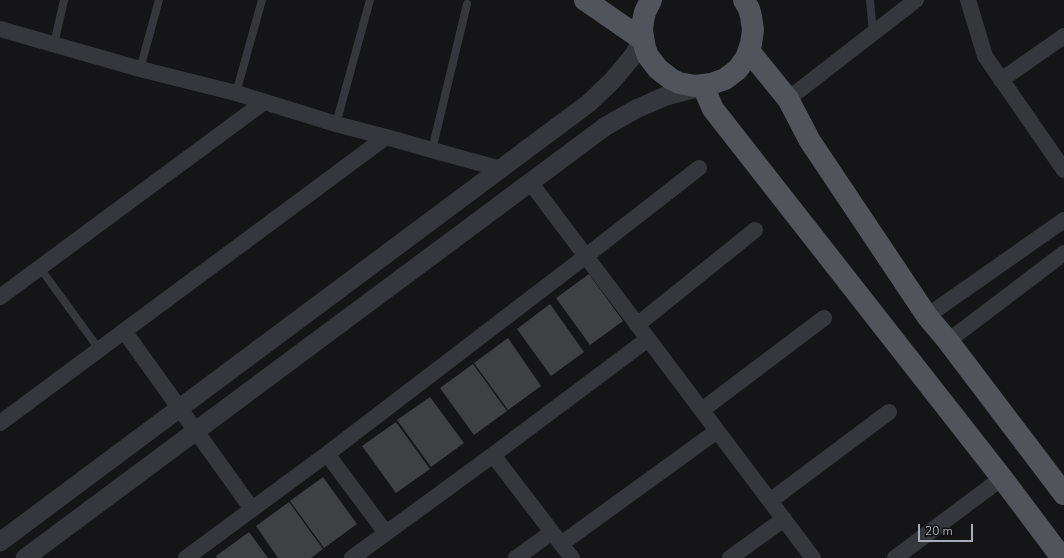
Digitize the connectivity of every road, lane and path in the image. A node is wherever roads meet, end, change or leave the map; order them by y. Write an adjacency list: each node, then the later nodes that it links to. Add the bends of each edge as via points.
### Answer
1 (64, 0): 16 (lane)
2 (159, 0): 18 (lane)
3 (262, 0): 21 (lane)
4 (370, 0): 24 (lane)
5 (585, 0): 15 (main road)
6 (651, 0): 15 (main road, via 643,21)
7 (870, 0): 13 (lane)
8 (916, 0): 13 (street)
9 (968, 0): 19 (street, via 985,56)
10 (747, 3): 17 (main road, via 753,23)
11 (467, 4): 26 (lane)
12 (0, 28): 16 (street)
13 (874, 34): 22 (street)
14 (1064, 36): 19 (street)
15 (643, 40): 20 (main road, via 648,56 664,75 678,83); 28 (street, via 612,81 589,103)
16 (54, 44): 18 (street)
17 (749, 51): 20 (main road, via 742,64 731,75); 22 (main road)
18 (140, 69): 21 (street)
19 (1001, 80): 29 (street)
20 (703, 86): 30 (street, via 666,96 636,109 606,126); 52 (main road, via 713,109)
21 (236, 93): 23 (street)
22 (788, 99): 37 (main road, via 810,141)
23 (264, 102): 24 (street); 35 (street)
24 (336, 124): 25 (street)
25 (386, 137): 26 (street); 40 (street)
26 (432, 150): 28 (street)
27 (698, 168): 33 (street)
28 (501, 169): 44 (street)
29 (1064, 170)
30 (530, 182): 33 (street); 49 (street)
31 (1064, 220): 37 (street)
32 (755, 230): 39 (street)
33 (586, 256): 39 (street); 50 (street)
34 (1063, 256): 42 (street)
35 (40, 268): 36 (street); 43 (lane)
36 (0, 297)
37 (927, 316): 42 (main road)
38 (824, 318): 45 (street)
39 (638, 325): 41 (street)
40 (124, 331): 43 (street); 44 (street)
41 (648, 339): 45 (street); 51 (street)
42 (948, 341): 53 (main road)
43 (99, 349): 47 (street)
44 (180, 408): 49 (street); 59 (street)
45 (702, 410): 48 (street)
46 (889, 412): 54 (street)
47 (0, 423)
48 (717, 430): 54 (street); 58 (street)
49 (196, 431): 55 (street); 60 (street)
50 (327, 454): 55 (street); 57 (street)
51 (494, 455): 57 (street); 58 (street)
52 (1002, 478): 67 (street); 68 (main road)
53 (1064, 494)
54 (770, 501): 56 (street)
55 (252, 509): 61 (street)
56 (784, 519): 65 (street); 66 (street)
57 (386, 533): 62 (street)
58 (556, 538): 63 (street); 64 (street)
59 (0, 542)
60 (25, 558)
61 (186, 558)
62 (352, 558)
63 (516, 558)
64 (572, 558)
65 (730, 558)
66 (813, 558)
67 (895, 558)
68 (1062, 558)

